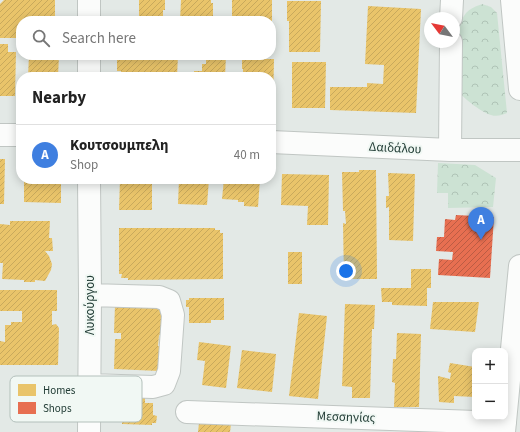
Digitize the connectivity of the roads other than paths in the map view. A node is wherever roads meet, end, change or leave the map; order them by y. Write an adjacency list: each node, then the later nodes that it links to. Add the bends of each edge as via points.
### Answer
1 (90, 0): 5 (street)
2 (452, 0): 4 (street)
3 (512, 0): 9 (street)
4 (451, 12)
5 (89, 16)
6 (451, 48): 13 (street)
7 (89, 60): 8 (street)
8 (89, 72)
9 (520, 89)
10 (0, 135): 11 (street)
11 (16, 135)
12 (276, 142): 13 (street, Δαιδάλου)
13 (450, 150): 14 (street, Δαιδάλου)
14 (520, 150)
15 (89, 184): 17 (street, Λυκούργου)
16 (520, 266): 21 (street)
17 (90, 295): 18 (street, Λυκούργου); 19 (street, via 159,297 170,301 173,315 169,371 164,384)
18 (89, 376)
19 (142, 387)
20 (187, 412): 21 (street, Μεσσηνίας)
21 (504, 427)

